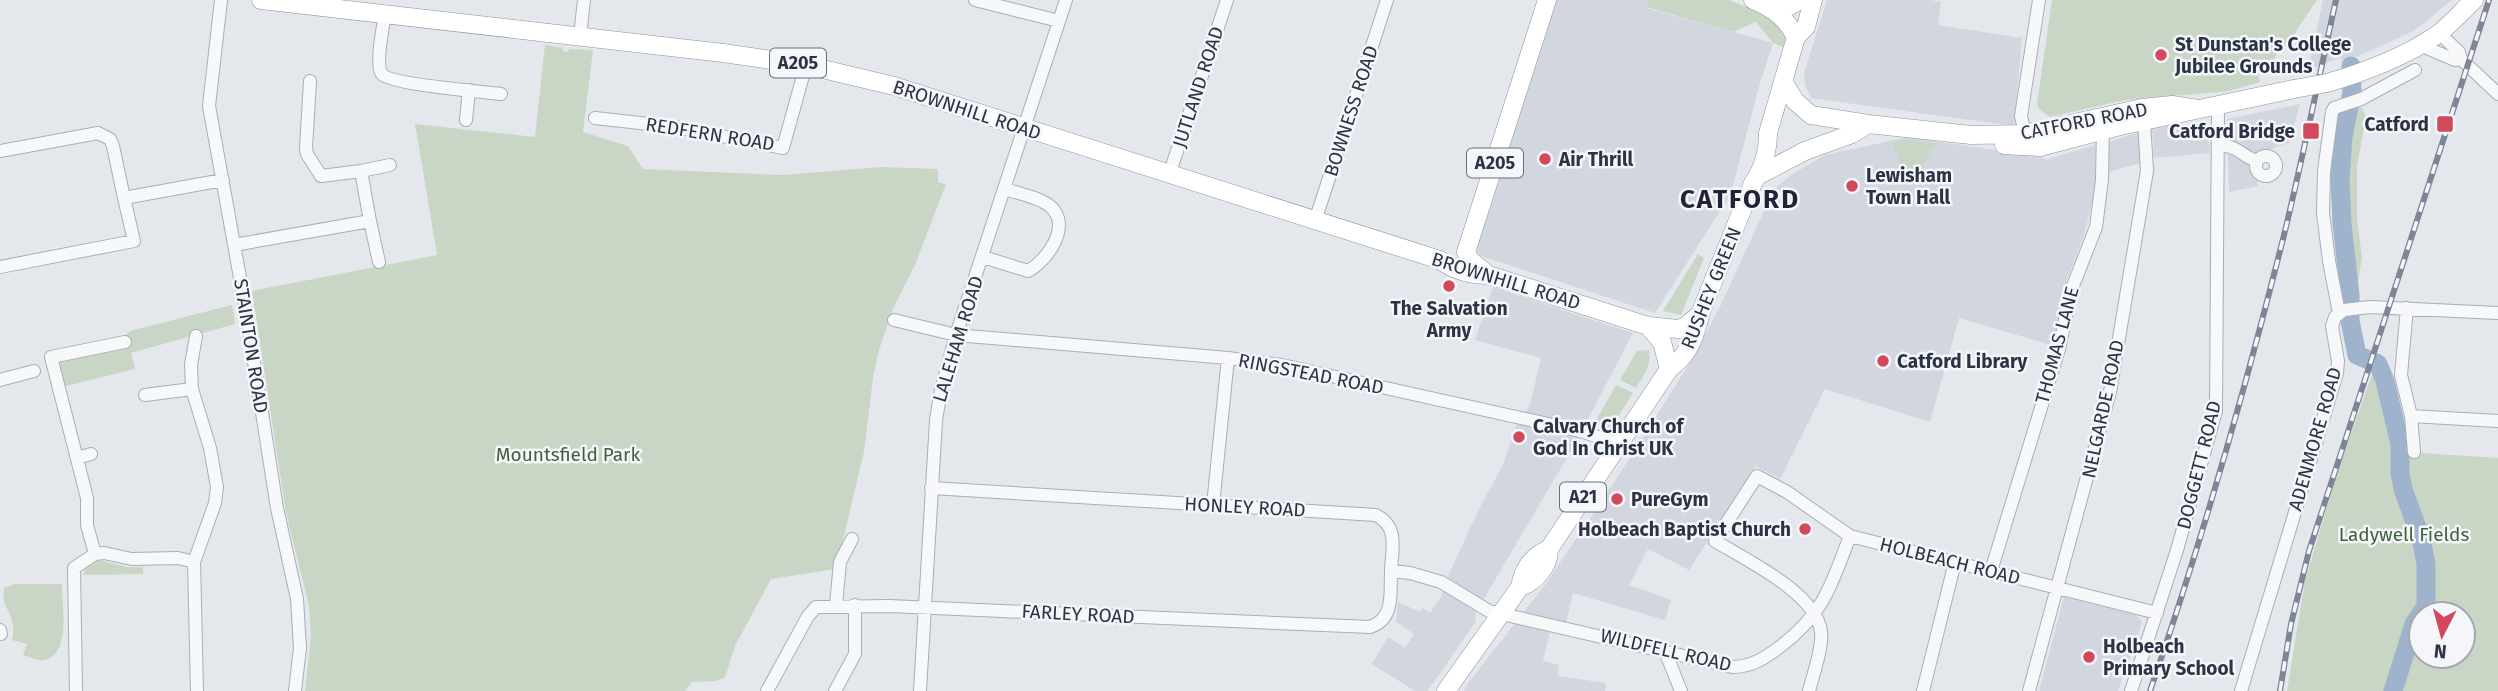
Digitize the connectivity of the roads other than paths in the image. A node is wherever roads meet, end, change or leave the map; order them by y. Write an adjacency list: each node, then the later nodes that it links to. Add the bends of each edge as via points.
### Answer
1 (221, 0): 46 (street, STAINTON ROAD, via 209,106)
2 (261, 0): 15 (highway, BROWNHILL ROAD / A205)
3 (584, 0): 17 (street)
4 (975, 0): 16 (street)
5 (1066, 0): 16 (street, LALEHAM ROAD)
6 (1227, 0): 44 (street, JUTLAND ROAD)
7 (1387, 0): 50 (street, BOWNESS ROAD)
8 (1547, 0): 52 (highway, A205)
9 (1753, 0): 14 (highway)
10 (1800, 0): 14 (highway)
11 (1813, 0): 18 (highway, RUSHEY GREEN, via 1805,27)
12 (2039, 0): 36 (street, via 2021,116)
13 (2474, 0): 19 (highway)
14 (1773, 8): 18 (highway)
15 (385, 14): 17 (highway, BROWNHILL ROAD / A205); 25 (street, via 383,76)
16 (1059, 21): 35 (street, LALEHAM ROAD)
17 (580, 36): 21 (highway, BROWNHILL ROAD / A205)
18 (1796, 37): 24 (highway, RUSHEY GREEN)
19 (2429, 47): 20 (street); 20 (street, via 2459,52); 28 (highway, CATFORD ROAD, bridge, via 2354,75)
20 (2461, 59): 27 (street)
21 (806, 65): 30 (street, REDFERN ROAD, via 783,148 676,127); 35 (highway, BROWNHILL ROAD / A205, via 894,86)
22 (2415, 70): 59 (street, ADENMORE ROAD, via 2332,112 2323,192 2329,261)
23 (310, 81): 43 (street, via 307,154 321,176)
24 (1784, 83): 34 (highway, CATFORD ROAD, via 1811,115); 45 (highway, RUSHEY GREEN)
25 (469, 90): 26 (street); 31 (street)
26 (501, 94)
27 (2498, 94)
28 (2218, 106): 29 (highway, CATFORD ROAD); 39 (street, DOGGETT ROAD)
29 (2198, 108): 32 (highway, CATFORD ROAD); 33 (highway, CATFORD ROAD, via 2142,108)
30 (595, 118)
31 (466, 120)
32 (2144, 121): 33 (highway, CATFORD ROAD); 88 (street, NELGARDE ROAD, via 2147,172 2110,392)
33 (2103, 123): 36 (highway, CATFORD ROAD); 38 (highway, CATFORD ROAD); 87 (street, THOMAS LANE, via 2096,227 2071,291 2059,349)
34 (1868, 124): 37 (highway, CATFORD ROAD); 45 (highway)
35 (1024, 128): 44 (highway, BROWNHILL ROAD / A205); 47 (street, LALEHAM ROAD)
36 (2025, 134): 37 (highway, CATFORD ROAD); 38 (street, via 2038,139)
37 (1970, 135): 38 (highway, CATFORD ROAD, via 1990,143 2040,147)
38 (2076, 137)
39 (2219, 145): 41 (street, via 2232,145); 93 (street, DOGGETT ROAD, via 2216,411)
40 (0, 151): 48 (street, via 103,134 113,146)
41 (2257, 161)
42 (390, 165): 43 (street)
43 (361, 171): 49 (street)
44 (1169, 175): 50 (highway, BROWNHILL ROAD / A205)
45 (1759, 175): 60 (highway, RUSHEY GREEN)
46 (223, 180): 48 (street); 51 (street, STAINTON ROAD)
47 (1005, 189): 53 (street, LALEHAM ROAD); 53 (street, via 1053,209 1059,221 1056,237 1049,253 1028,271)
48 (124, 198): 56 (street, via 134,241)
49 (370, 221): 51 (street); 55 (street)
50 (1315, 221): 54 (highway, BROWNHILL ROAD / A205)
51 (234, 245): 98 (street, STAINTON ROAD, via 277,508 297,599 300,648)
52 (1466, 252): 54 (highway); 57 (highway, A205)
53 (983, 257): 64 (street, LALEHAM ROAD)
54 (1440, 260): 57 (highway, BROWNHILL ROAD / A205, via 1472,275)
55 (379, 262)
56 (0, 267)
57 (1489, 275): 63 (highway, BROWNHILL ROAD / A205)
58 (2407, 308): 59 (street); 61 (street); 73 (street, via 2401,375)
59 (2342, 311): 108 (street, ADENMORE ROAD, via 2334,318 2331,332 2337,373)
60 (1701, 313): 63 (highway, BROWNHILL ROAD / A205, via 1678,330); 68 (highway, RUSHEY GREEN / A21, via 1688,349)
61 (2498, 313)
62 (894, 320): 64 (street, RINGSTEAD ROAD)
63 (1648, 326): 68 (highway, via 1662,342)
64 (956, 335): 67 (street, RINGSTEAD ROAD); 79 (street, LALEHAM ROAD, via 937,407)
65 (196, 336): 71 (street)
66 (125, 342): 78 (street, via 51,358)
67 (1228, 358): 75 (street, RINGSTEAD ROAD, via 1282,365 1584,432); 80 (street)
68 (1670, 369): 75 (highway, RUSHEY GREEN / A21)
69 (34, 371): 70 (street)
70 (0, 380)
71 (192, 389): 72 (street); 84 (street, via 216,476 215,503)
72 (145, 395)
73 (2411, 416): 74 (street); 76 (street)
74 (2498, 421)
75 (1618, 444): 92 (highway, RUSHEY GREEN / A21, via 1549,550 1537,554 1522,574 1520,587)
76 (2414, 452)
77 (91, 454): 78 (street)
78 (77, 458): 83 (street)
79 (931, 488): 80 (street, HONLEY ROAD); 91 (street, LALEHAM ROAD)
80 (1213, 505): 86 (street, HONLEY ROAD, via 1376,514 1391,530)
81 (1850, 536): 85 (street, HOLBEACH ROAD); 94 (street); 94 (street, HOLBEACH ROAD, via 1757,476 1715,541 1785,586)
82 (852, 539): 90 (street, via 840,562)
83 (95, 554): 84 (street); 96 (street, via 74,568)
84 (194, 562): 97 (street)
85 (1955, 562): 87 (street, HOLBEACH ROAD); 105 (street)
86 (1391, 571): 91 (street, FARLEY ROAD, via 1386,619 1370,627); 92 (street, via 1441,582 1489,611)
87 (1991, 571): 88 (street, HOLBEACH ROAD)
88 (2059, 588): 93 (street, HOLBEACH ROAD); 106 (street, NELGARDE ROAD)
89 (855, 605): 90 (street, FARLEY ROAD); 91 (street, FARLEY ROAD); 100 (street, via 855,654)
90 (836, 606): 99 (street, FARLEY ROAD, via 811,611)
91 (925, 607): 101 (street, LALEHAM ROAD)
92 (1501, 613): 95 (street, WILDFELL ROAD); 102 (highway, RUSHEY GREEN / A21)
93 (2157, 613): 107 (street, DOGGETT ROAD)
94 (1815, 616): 95 (street, WILDFELL ROAD, via 1752,665 1732,667); 104 (street, via 1822,634)
95 (1665, 651): 103 (street)
96 (76, 691)
97 (197, 691)
98 (295, 691)
99 (767, 691)
100 (835, 691)
101 (920, 691)
102 (1446, 691)
103 (1681, 691)
104 (1810, 691)
105 (1923, 691)
106 (2029, 691)
107 (2131, 691)
108 (2241, 691)

